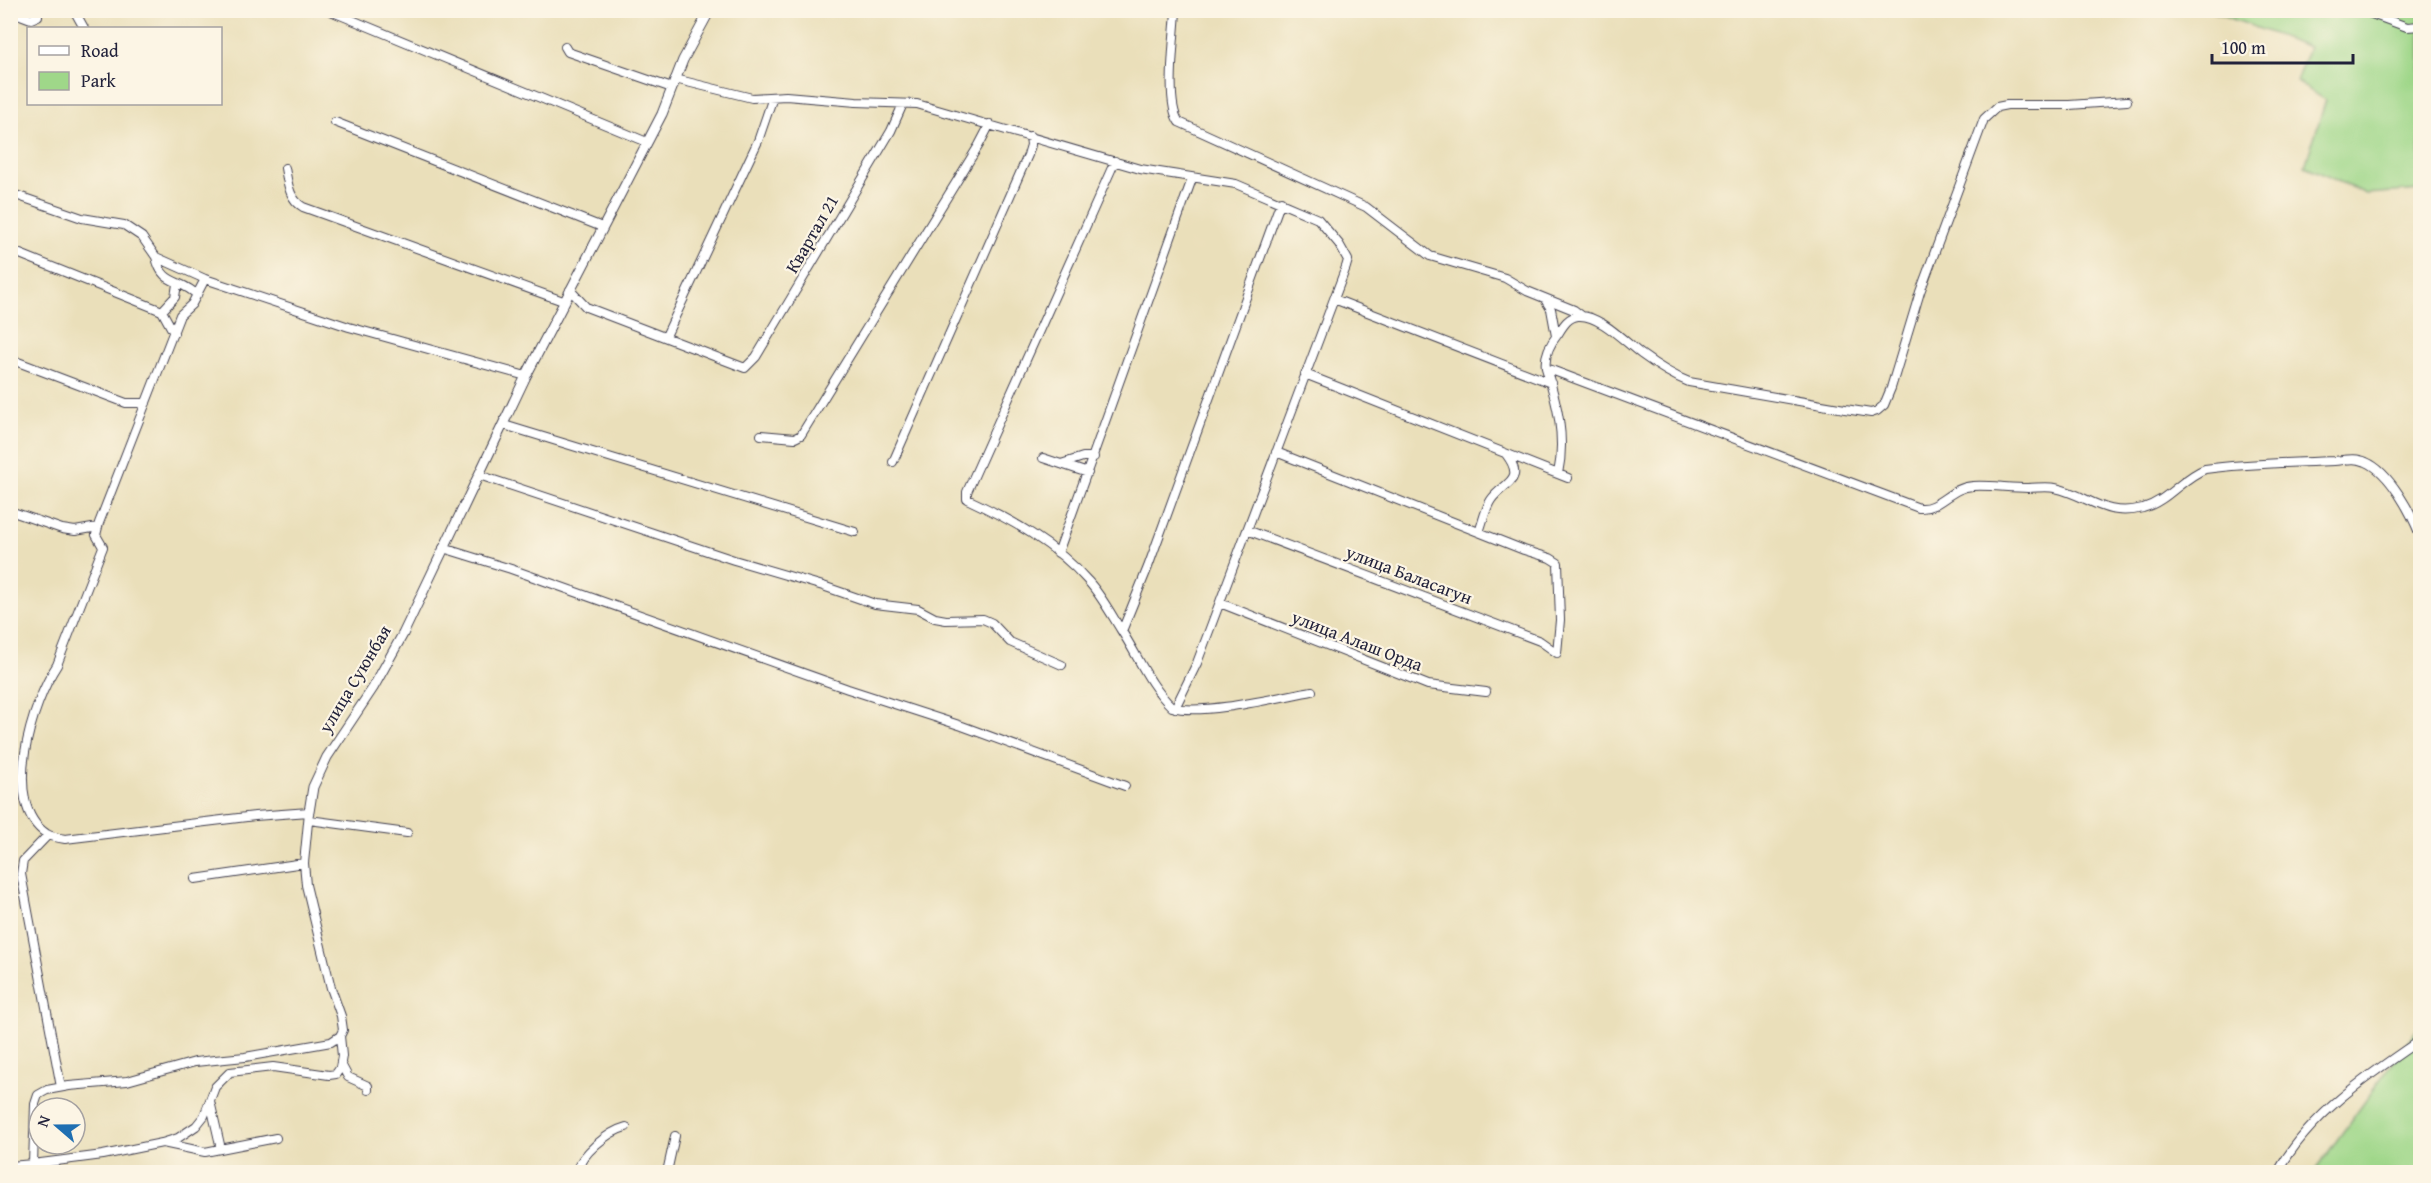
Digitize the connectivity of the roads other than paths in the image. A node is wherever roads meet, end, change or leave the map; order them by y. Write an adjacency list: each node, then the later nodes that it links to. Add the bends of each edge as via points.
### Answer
1 (38, 10): 6 (street, via 38,16 31,19)
2 (74, 10): 9 (street)
3 (328, 10): 18 (street)
4 (1176, 10): 32 (street, via 1172,76 1179,122 1366,207 1430,256 1505,278)
5 (2361, 10): 8 (street, via 2407,27)
6 (10, 11)
7 (707, 11): 11 (street)
8 (2421, 26)
9 (83, 27)
10 (566, 47): 11 (street, via 568,51)
11 (674, 84): 12 (street, via 752,98); 18 (street, улица Суюнбая)
12 (773, 97): 14 (street); 37 (street, via 750,159)
13 (2127, 101): 35 (street, via 2007,105 1997,107 1984,118 1920,292 1892,388 1877,411 1689,382 1666,372 1599,322)
14 (903, 104): 16 (street, via 917,104); 37 (street, Квартал 21, via 891,131 756,357 745,368)
15 (336, 122): 24 (street)
16 (990, 124): 17 (street); 46 (street, via 801,435)
17 (1030, 136): 19 (street); 51 (street, via 1028,155)
18 (647, 142): 24 (street, улица Суюнбая)
19 (1115, 161): 21 (street); 64 (street, via 966,496)
20 (285, 168): 33 (street, via 290,194 303,207)
21 (1192, 178): 23 (street, via 1236,184); 49 (street)
22 (10, 193): 26 (street, via 82,218 124,225 142,237)
23 (1281, 201): 31 (street, via 1318,219 1346,254 1348,260); 66 (street)
24 (602, 227): 29 (street, улица Суюнбая)
25 (10, 250): 34 (street)
26 (156, 256): 27 (street); 28 (street, via 161,273)
27 (205, 279): 30 (street); 42 (street, via 349,327)
28 (177, 284): 30 (street); 34 (street, via 175,297)
29 (570, 290): 33 (street, улица Суюнбая); 37 (street, via 586,307)
30 (197, 296): 36 (street, via 180,315)
31 (1334, 299): 41 (street); 43 (street)
32 (1545, 299): 35 (street); 38 (street)
33 (563, 301): 42 (street, улица Суюнбая)
34 (162, 311): 36 (street)
35 (1582, 316): 38 (street, via 1569,319)
36 (174, 333): 44 (street)
37 (666, 336)
38 (1556, 336): 40 (street, via 1548,350)
39 (10, 359): 44 (street, via 126,403)
40 (1546, 368): 43 (street); 62 (street, via 1919,508 1932,507 1963,486 1981,485 2056,488 2109,510 2140,509 2162,500 2205,469 2357,459 2373,466 2392,486)
41 (1305, 374): 47 (street); 48 (street)
42 (526, 376): 45 (street, улица Суюнбая)
43 (1551, 383): 54 (street, via 1561,422)
44 (146, 403): 58 (street)
45 (504, 425): 55 (street, улица Суюнбая); 60 (street)
46 (761, 435)
47 (1276, 452): 59 (street); 61 (street)
48 (1505, 453): 54 (street); 61 (street, via 1514,474 1491,500)
49 (1094, 457): 52 (street); 53 (street)
50 (1043, 458): 52 (street)
51 (893, 462)
52 (1060, 464): 53 (street)
53 (1088, 473): 64 (street)
54 (1558, 474): 56 (street)
55 (479, 475): 63 (street, улица Суюнбая); 67 (street, via 875,604 918,609 946,620 982,619 992,623 1010,642)
56 (1568, 478)
57 (10, 511): 58 (street, via 62,529)
58 (98, 527): 74 (street, via 96,535 103,547 42,695 20,760 23,803)
59 (1247, 530): 61 (street, улица Баласагун, via 1540,641 1557,653 1558,563); 65 (street)
60 (855, 532)
61 (1479, 532)
62 (2421, 535)
63 (443, 548): 71 (street); 72 (street, улица Суюнбая, via 403,634 327,757 313,787)
64 (1058, 554): 66 (street, via 1089,582)
65 (1220, 603): 69 (street, улица Алаш Орда, via 1428,685); 70 (street)
66 (1122, 631): 70 (street, via 1165,701)
67 (1062, 665)
68 (1312, 691): 70 (street, via 1251,702)
69 (1486, 692)
70 (1175, 708)
71 (1125, 786)
72 (309, 816): 73 (street); 74 (street, via 255,816 65,839); 75 (street, улица Суюнбая)
73 (407, 833)
74 (48, 835): 80 (street, via 23,861 21,874)
75 (303, 863): 76 (street); 77 (street, улица Суюнбая, via 331,988 342,1016)
76 (195, 879)
77 (340, 1036): 79 (street); 80 (street, via 322,1043 176,1066 138,1079)
78 (2421, 1040): 92 (street, via 2321,1114 2293,1146)
79 (341, 1063): 81 (street, via 344,1074 368,1086); 82 (street, via 336,1074 328,1075 273,1067 230,1072 215,1087)
80 (61, 1087): 88 (street, via 38,1095)
81 (368, 1090)
82 (210, 1100): 86 (street, via 196,1126); 87 (street)
83 (626, 1127): 90 (street, via 616,1130 588,1153)
84 (675, 1136): 91 (street)
85 (276, 1138): 87 (street)
86 (162, 1143): 87 (street, via 205,1152); 88 (street)
87 (221, 1149)
88 (33, 1164): 89 (street)
89 (10, 1166)
90 (576, 1173)
91 (666, 1173)
92 (2278, 1173)

